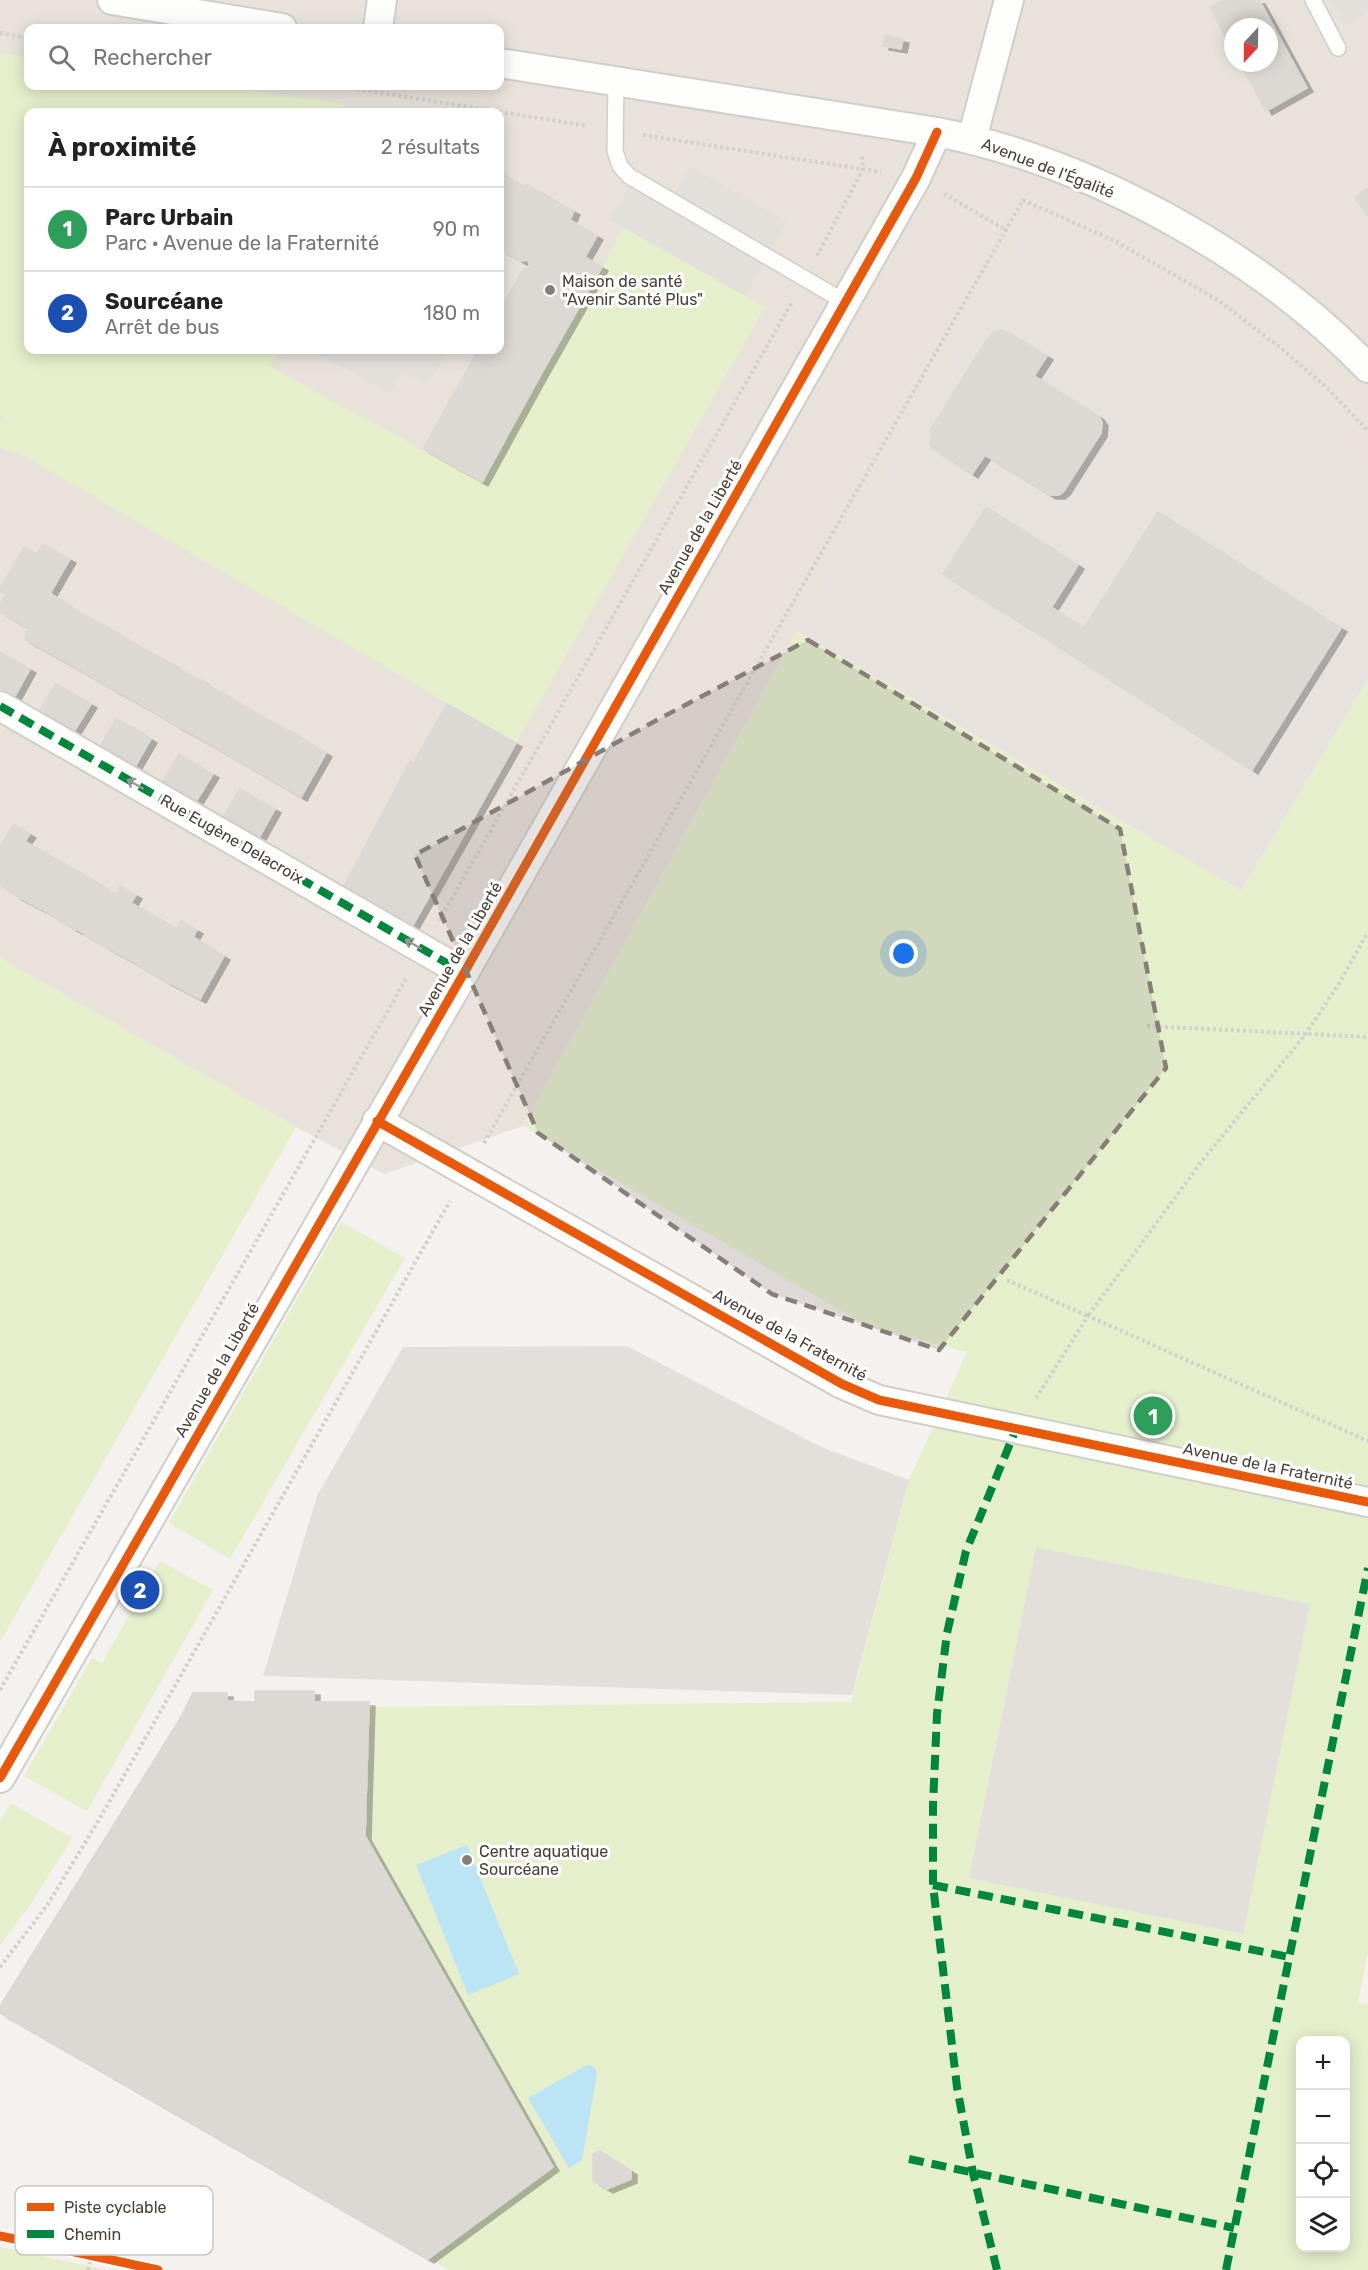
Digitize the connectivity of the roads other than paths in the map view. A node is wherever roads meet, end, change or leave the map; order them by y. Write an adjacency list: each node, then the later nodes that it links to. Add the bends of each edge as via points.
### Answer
1 (112, 0): 5 (street)
2 (382, 0): 6 (street)
3 (1009, 0): 11 (street)
4 (1313, 0): 7 (lane)
5 (258, 24)
6 (379, 24)
7 (1338, 48)
8 (504, 64): 9 (street, Avenue de l'Égalité)
9 (616, 81): 10 (street, Avenue de l'Égalité); 12 (lane, via 615,151 629,176)
10 (937, 132): 11 (street, Avenue de l'Égalité); 12 (street, Avenue de la Liberté, via 916,178)
11 (972, 139): 13 (street, Avenue de l'Égalité, via 1102,187 1188,230 1296,303)
12 (845, 302): 15 (street, Avenue de la Liberté)
13 (1368, 368)
14 (0, 706): 15 (street, Rue Eugène Delacroix, one-way to 14)
15 (464, 973): 16 (street, Avenue de la Liberté)
16 (377, 1121): 17 (street, Avenue de la Fraternité, via 842,1384 886,1402); 18 (street, Avenue de la Liberté)
17 (1368, 1502)
18 (0, 1778)

